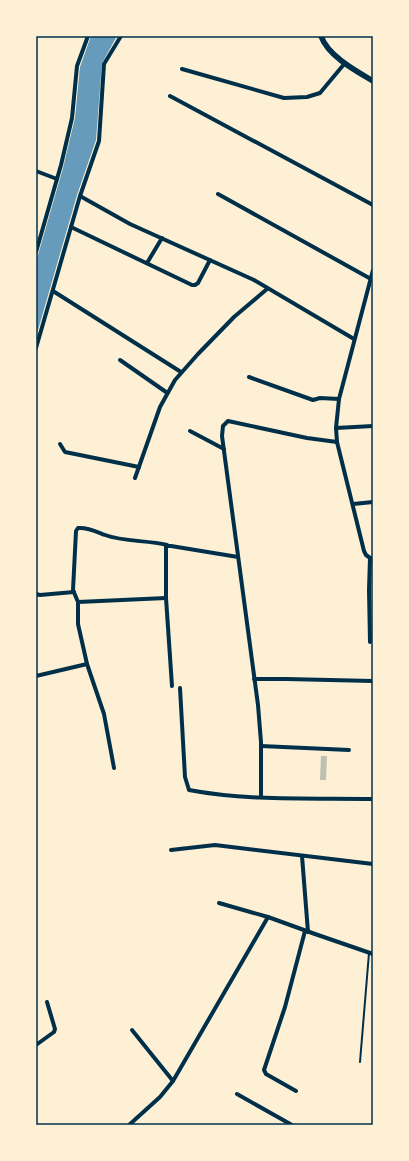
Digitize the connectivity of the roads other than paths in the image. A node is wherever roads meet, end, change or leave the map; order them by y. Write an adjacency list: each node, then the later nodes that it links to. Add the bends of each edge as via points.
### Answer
1 (88, 36): 9 (street, via 77,66 72,118)
2 (121, 36): 11 (street, via 104,64 99,141)
3 (321, 36): 4 (street, via 328,47)
4 (345, 63): 5 (street, via 320,93 307,97 284,98); 6 (street)
5 (182, 68)
6 (373, 82)
7 (170, 96): 12 (street)
8 (36, 171): 9 (street)
9 (57, 179): 15 (street)
10 (218, 194): 19 (street)
11 (80, 196): 13 (street); 14 (street, via 130,224)
12 (373, 204)
13 (71, 228): 17 (street); 21 (street)
14 (162, 238): 16 (street); 17 (street)
15 (36, 252)
16 (210, 260): 17 (street, via 195,285); 20 (street)
17 (147, 264)
18 (373, 270): 19 (street)
19 (371, 279): 22 (street)
20 (268, 288): 22 (street); 25 (street, via 234,317)
21 (53, 291): 23 (street); 25 (street)
22 (354, 339): 28 (street)
23 (36, 348)
24 (120, 360): 27 (street)
25 (181, 372): 27 (street)
26 (249, 377): 28 (street, via 314,400)
27 (166, 392): 35 (street)
28 (338, 399): 30 (street)
29 (373, 426): 30 (street)
30 (336, 428): 32 (street)
31 (190, 431): 34 (street)
32 (337, 442): 34 (street, via 228,421 223,426); 38 (street)
33 (60, 444): 35 (street, via 65,452)
34 (224, 449): 40 (street)
35 (139, 467): 36 (street)
36 (135, 478)
37 (373, 502): 38 (street)
38 (353, 504): 41 (street, via 364,551)
39 (167, 545): 40 (street); 42 (street, via 153,541 116,538 88,528 78,528); 44 (street)
40 (238, 557): 49 (street)
41 (372, 559): 46 (street, via 369,590)
42 (74, 592): 43 (street); 45 (street)
43 (36, 594)
44 (166, 598): 45 (street); 51 (street)
45 (78, 602): 47 (street, via 78,624)
46 (370, 642)
47 (87, 664): 48 (street); 55 (street, via 104,714)
48 (36, 676)
49 (254, 679): 50 (street); 53 (street)
50 (373, 681)
51 (172, 686)
52 (180, 688): 56 (street, via 188,790)
53 (261, 746): 54 (street); 56 (street)
54 (349, 750)
55 (114, 768)
56 (261, 797): 57 (street)
57 (373, 799)
58 (171, 850): 59 (street, via 214,845)
59 (302, 856): 60 (street); 63 (street)
60 (373, 864)
61 (219, 903): 62 (street)
62 (268, 917): 63 (street); 69 (street)
63 (306, 931): 64 (street); 70 (street, via 264,1070 266,1074)
64 (371, 953): 68 (lane)
65 (47, 1002): 67 (street, via 54,1032)
66 (132, 1030): 69 (street)
67 (36, 1045)
68 (360, 1062)
69 (173, 1081): 72 (street, via 160,1097)
70 (296, 1091)
71 (237, 1094): 73 (street)
72 (129, 1125)
73 (292, 1125)

